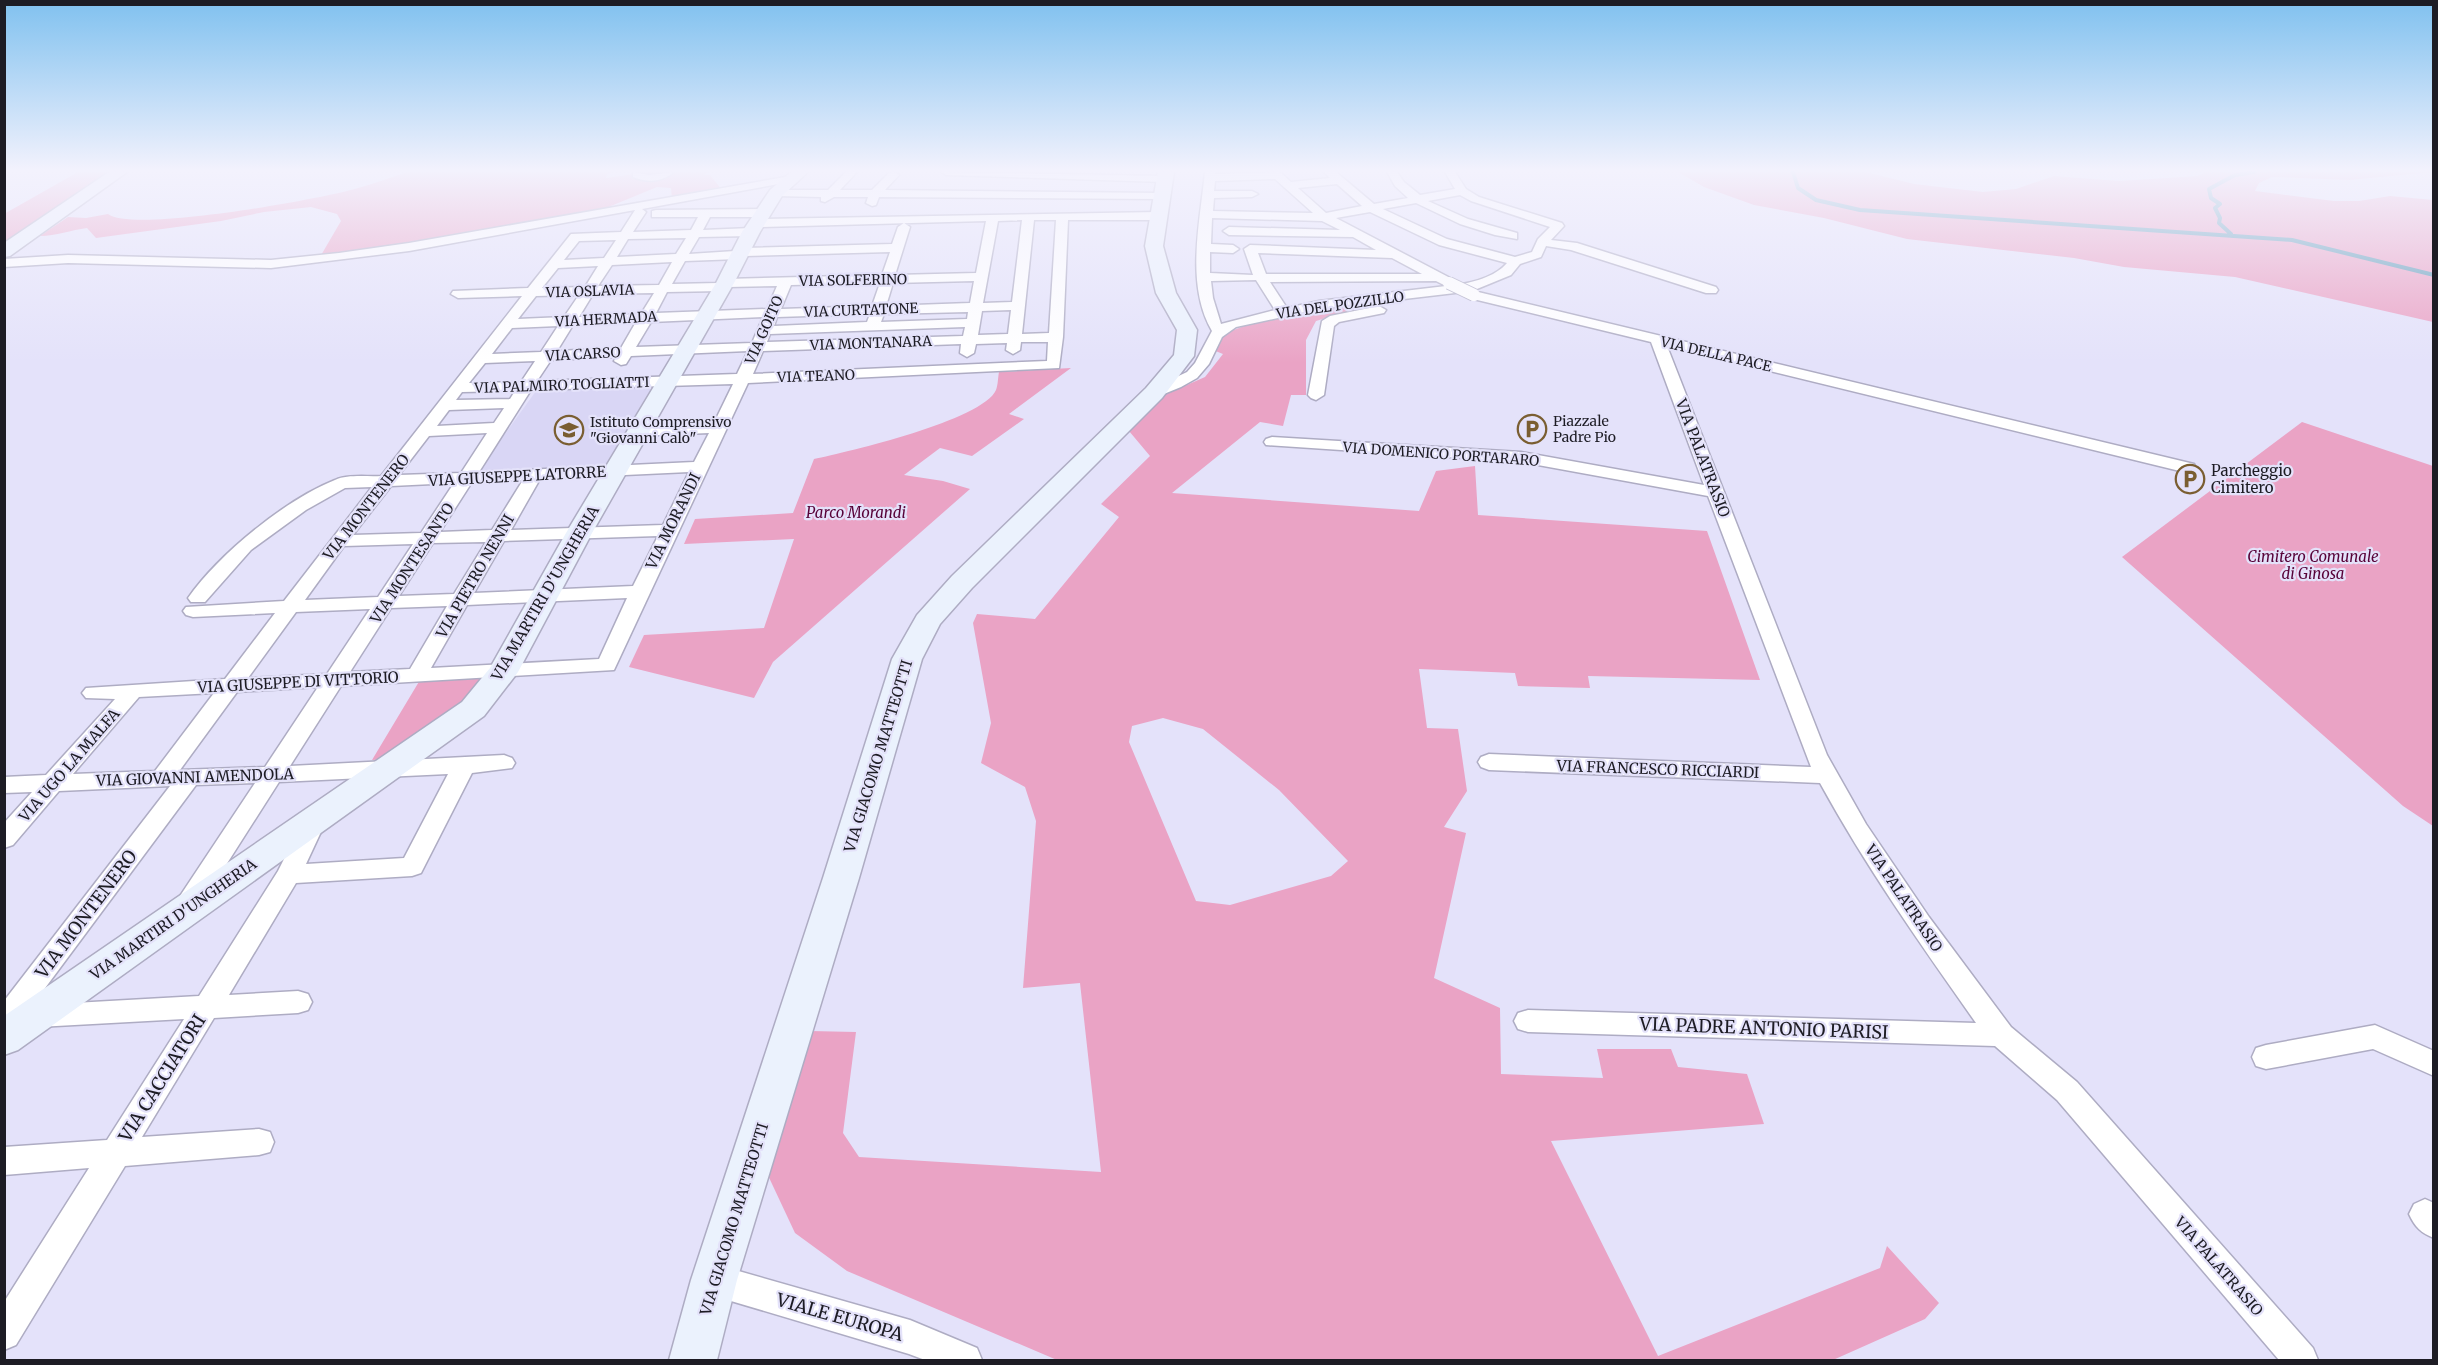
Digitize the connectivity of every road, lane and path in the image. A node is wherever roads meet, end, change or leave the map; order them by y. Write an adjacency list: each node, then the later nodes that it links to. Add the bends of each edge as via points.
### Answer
1 (27, 236): 26 (street)
2 (624, 236): 3 (street); 32 (street, VIA MONTESANTO); 35 (street, VIA MONTENERO, via 575,237)
3 (634, 236)
4 (688, 236): 34 (street, via 410,248 271,264 68,259)
5 (692, 236): 31 (street)
6 (758, 236): 31 (street)
7 (768, 236): 47 (street, VIA MARTIRI D'UNGHERIA)
8 (772, 236): 46 (street, VIA SOLFERINO)
9 (775, 236): 37 (street)
10 (828, 236): 37 (street)
11 (859, 236): 37 (street)
12 (901, 236): 45 (street)
13 (992, 236): 39 (street)
14 (1021, 236): 55 (street)
15 (1061, 236): 68 (street)
16 (1155, 236): 86 (street, VIA GIACOMO MATTEOTTI, via 1157,266 1186,330 1184,356)
17 (1206, 236): 24 (street)
18 (1283, 236): 42 (street)
19 (1328, 236): 28 (street)
20 (1359, 236): 30 (street, VIA DELLA PACE)
21 (1430, 236): 33 (street)
22 (1548, 236): 23 (street)
23 (1542, 242): 33 (street, VIA DEL POZZILLO, via 1537,254); 49 (street, via 1573,246)
24 (1205, 248): 25 (street); 40 (street)
25 (1233, 249)
26 (4, 252)
27 (1316, 252): 28 (street); 36 (street); 42 (street)
28 (1337, 252): 29 (street); 43 (street)
29 (1365, 253): 30 (street); 38 (street)
30 (1394, 254): 44 (street, VIA DELLA PACE)
31 (680, 258): 32 (street); 48 (street)
32 (608, 261): 35 (street); 50 (street, VIA MONTESANTO)
33 (1515, 261): 53 (street, VIA DEL POZZILLO, via 1506,272 1472,287)
34 (4, 263)
35 (555, 264): 51 (street, VIA MONTENERO)
36 (1322, 265)
37 (812, 266): 45 (street, VIA SOLFERINO); 46 (street, VIA SOLFERINO)
38 (1374, 268)
39 (981, 277): 45 (street, VIA SOLFERINO); 56 (street)
40 (1203, 277): 41 (street); 67 (street, via 1212,322)
41 (1256, 278): 42 (street); 42 (street, via 1250,249); 58 (street)
42 (1305, 278): 43 (street); 54 (street, VIA DEL POZZILLO); 58 (street, VIA DEL POZZILLO)
43 (1351, 278): 44 (street); 54 (street)
44 (1436, 278): 70 (street, VIA DELLA PACE, bridge, via 1474,295)
45 (888, 279): 57 (street)
46 (786, 281): 59 (street, VIA GOITO)
47 (723, 285): 48 (street, VIA OSLAVIA); 60 (street, VIA MARTIRI D'UNGHERIA)
48 (664, 288): 50 (street, VIA OSLAVIA); 61 (street)
49 (1712, 290)
50 (589, 291): 51 (street, VIA OSLAVIA); 62 (street, VIA MONTESANTO)
51 (534, 292): 52 (street, VIA OSLAVIA); 64 (street, VIA MONTENERO)
52 (458, 294)
53 (1388, 298): 54 (street, VIA DEL POZZILLO); 87 (street, via 1386,308 1327,324)
54 (1363, 300)
55 (1018, 306): 56 (street, VIA CURTATONE); 69 (street)
56 (975, 307): 57 (street, VIA CURTATONE); 63 (street)
57 (878, 310): 59 (street, VIA CURTATONE); 65 (street)
58 (1283, 312): 67 (street, VIA DEL POZZILLO)
59 (773, 313): 60 (street, VIA CURTATONE); 66 (street, VIA GOITO)
60 (704, 315): 61 (street, VIA HERMADA); 72 (street, VIA MARTIRI D'UNGHERIA)
61 (647, 318): 62 (street, VIA HERMADA); 74 (street)
62 (569, 321): 64 (street, VIA HERMADA); 76 (street, VIA MONTESANTO)
63 (972, 323): 65 (street); 75 (street)
64 (508, 324): 77 (street, VIA MONTENERO)
65 (873, 326): 66 (street); 73 (street)
66 (766, 330): 71 (street, VIA GOITO)
67 (1218, 330): 86 (street, via 1195,373)
68 (1056, 337): 69 (street); 79 (street, via 1054,365)
69 (1014, 339): 75 (street); 79 (street)
70 (1658, 341): 96 (street, VIA DELLA PACE); 101 (street, VIA PALATRASIO)
71 (758, 347): 72 (street, VIA MONTANARA); 73 (street, VIA MONTANARA); 78 (street, VIA GOITO)
72 (686, 349): 74 (street, VIA CARSO); 81 (street, VIA MARTIRI D'UNGHERIA)
73 (865, 351): 75 (street); 78 (street); 80 (street)
74 (628, 352): 76 (street, VIA CARSO); 82 (street)
75 (966, 355): 79 (street); 80 (street, VIA TEANO, via 962,382)
76 (546, 356): 77 (street, VIA CARSO); 84 (street, VIA MONTESANTO)
77 (480, 359): 85 (street, VIA MONTENERO)
78 (751, 361): 83 (street, VIA GOITO)
79 (1011, 367)
80 (856, 380): 83 (street, VIA TEANO)
81 (667, 382): 82 (street, VIA PALMIRO TOGLIATTI); 83 (street, VIA TEANO); 93 (street, VIA MARTIRI D'UNGHERIA)
82 (606, 384): 84 (street, VIA PALMIRO TOGLIATTI)
83 (739, 385): 91 (street, VIA MORANDI)
84 (527, 386): 85 (street, VIA PALMIRO TOGLIATTI); 88 (street, VIA MONTESANTO)
85 (456, 388): 89 (street, VIA MONTENERO)
86 (1154, 393): 145 (street, VIA GIACOMO MATTEOTTI, via 962,582 927,621 907,659)
87 (1316, 395)
88 (516, 403): 89 (street); 90 (street, VIA MONTESANTO)
89 (444, 405): 92 (street, VIA MONTENERO)
90 (500, 428): 92 (street); 99 (street, VIA MONTESANTO)
91 (718, 428): 93 (street); 95 (street, VIA MORANDI)
92 (424, 431): 100 (street, VIA MONTENERO)
93 (638, 431): 97 (street, VIA MARTIRI D'UNGHERIA)
94 (1272, 442): 101 (street, VIA DOMENICO PORTARARO, via 1521,457)
95 (699, 467): 97 (street, VIA GIUSEPPE LATORRE); 102 (street, VIA MORANDI)
96 (2188, 468)
97 (614, 471): 98 (street, VIA GIUSEPPE LATORRE); 103 (street, VIA MARTIRI D'UNGHERIA)
98 (534, 475): 99 (street, VIA GIUSEPPE LATORRE); 104 (street, VIA PIETRO NENNI)
99 (467, 478): 100 (street, VIA GIUSEPPE LATORRE); 105 (street, VIA MONTESANTO)
100 (386, 482): 106 (street, VIA MONTENERO); 111 (street, VIA GIUSEPPE LATORRE, via 341,483 300,506 246,546 195,605)
101 (1716, 492): 124 (street, VIA PALATRASIO)
102 (669, 530): 103 (street); 107 (street, VIA MORANDI)
103 (579, 533): 104 (street); 108 (street, VIA MARTIRI D'UNGHERIA)
104 (498, 536): 105 (street); 109 (street, VIA PIETRO NENNI)
105 (428, 538): 106 (street); 110 (street, VIA MONTESANTO)
106 (339, 542): 111 (street, VIA MONTENERO)
107 (639, 592): 108 (street); 112 (street, VIA MORANDI)
108 (545, 596): 109 (street); 113 (street, VIA MARTIRI D'UNGHERIA)
109 (461, 600): 110 (street); 114 (street, VIA PIETRO NENNI)
110 (386, 603): 111 (street); 115 (street, VIA MONTESANTO)
111 (291, 607): 116 (street, VIA MONTENERO)
112 (607, 665): 113 (street, VIA GIUSEPPE DI VITTORIO)
113 (503, 672): 114 (street, VIA GIUSEPPE DI VITTORIO); 122 (street, VIA MARTIRI D'UNGHERIA, via 473,709)
114 (416, 676): 115 (street, VIA GIUSEPPE DI VITTORIO)
115 (336, 680): 116 (street, VIA GIUSEPPE DI VITTORIO); 123 (street, VIA MONTESANTO)
116 (232, 686): 117 (street, VIA GIUSEPPE DI VITTORIO); 126 (street, VIA MONTENERO)
117 (133, 691): 118 (street, VIA GIUSEPPE DI VITTORIO); 127 (street, VIA UGO LA MALFA)
118 (93, 693)
119 (1489, 762): 124 (street, VIA FRANCESCO RICCIARDI)
120 (504, 763): 121 (street, VIA GIOVANNI AMENDOLA)
121 (464, 765): 122 (street, VIA GIOVANNI AMENDOLA); 131 (street, via 412,867)
122 (385, 770): 123 (street, VIA GIOVANNI AMENDOLA); 129 (street, VIA MARTIRI D'UNGHERIA)
123 (273, 774): 125 (street, VIA GIOVANNI AMENDOLA); 132 (street, VIA MONTESANTO)
124 (1827, 775): 138 (street, VIA PALATRASIO, via 1857,829 1920,924)
125 (190, 777): 126 (street, VIA GIOVANNI AMENDOLA); 137 (street, VIA MONTENERO)
126 (161, 779): 127 (street, VIA GIOVANNI AMENDOLA)
127 (53, 783): 128 (street, VIA GIOVANNI AMENDOLA); 130 (street, VIA UGO LA MALFA)
128 (4, 785)
129 (314, 820): 131 (street, VIA CACCIATORI); 132 (street, VIA MARTIRI D'UNGHERIA)
130 (4, 839)
131 (289, 874): 134 (street, VIA CACCIATORI)
132 (182, 913): 135 (street, VIA MARTIRI D'UNGHERIA)
133 (298, 1002): 134 (street)
134 (206, 1007): 135 (street); 143 (street, VIA CACCIATORI)
135 (35, 1017): 139 (street, VIA MARTIRI D'UNGHERIA)
136 (1528, 1021): 138 (street, VIA PADRE ANTONIO PARISI)
137 (4, 1022)
138 (2001, 1035): 149 (street, VIA PALATRASIO, via 2067,1092)
139 (4, 1038)
140 (2266, 1057): 141 (street, via 2375,1038)
141 (2433, 1064)
142 (259, 1142): 143 (street)
143 (116, 1153): 144 (street); 146 (street, VIA CACCIATORI)
144 (4, 1161)
145 (714, 1280): 147 (street, VIA GIACOMO MATTEOTTI); 148 (street, VIALE EUROPA, via 910,1337)
146 (4, 1333)
147 (693, 1360)
148 (965, 1360)
149 (2301, 1360)

